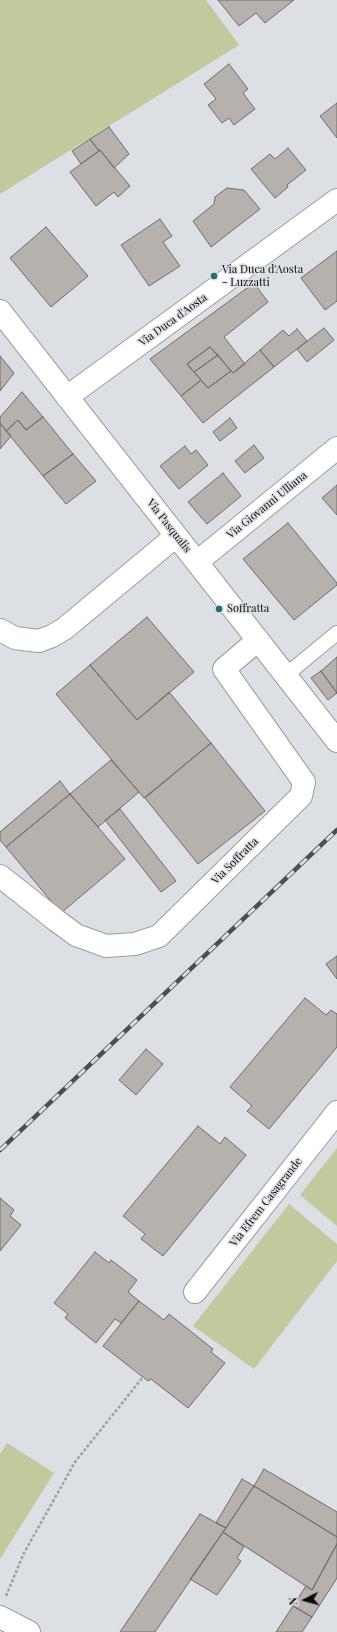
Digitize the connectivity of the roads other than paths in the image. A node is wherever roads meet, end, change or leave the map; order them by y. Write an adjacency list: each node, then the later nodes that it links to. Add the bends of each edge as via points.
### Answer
1 (337, 200): 3 (street, Via Duca d'Aosta)
2 (0, 311): 3 (street, Via Pasqualis)
3 (67, 397): 5 (street, Via Pasqualis)
4 (337, 448): 6 (street, Via Giovanni Ulliana)
5 (176, 536): 6 (street, Via Pasqualis); 7 (street, via 64,629 52,636 39,641 21,639)
6 (197, 562): 9 (street, Via Pasqualis)
7 (0, 630)
8 (337, 633): 10 (lane)
9 (258, 640): 10 (street, Via Pasqualis); 12 (street, Via Soffratta, via 224,669 304,782 301,796 160,936 135,944 106,946 76,935)
10 (286, 675): 11 (street, Via Pasqualis)
11 (337, 740)
12 (0, 876)
13 (337, 1112): 14 (street, Via Efrem Casagrande)
14 (195, 1292)
15 (2, 1609): 16 (street)
16 (29, 1632)

